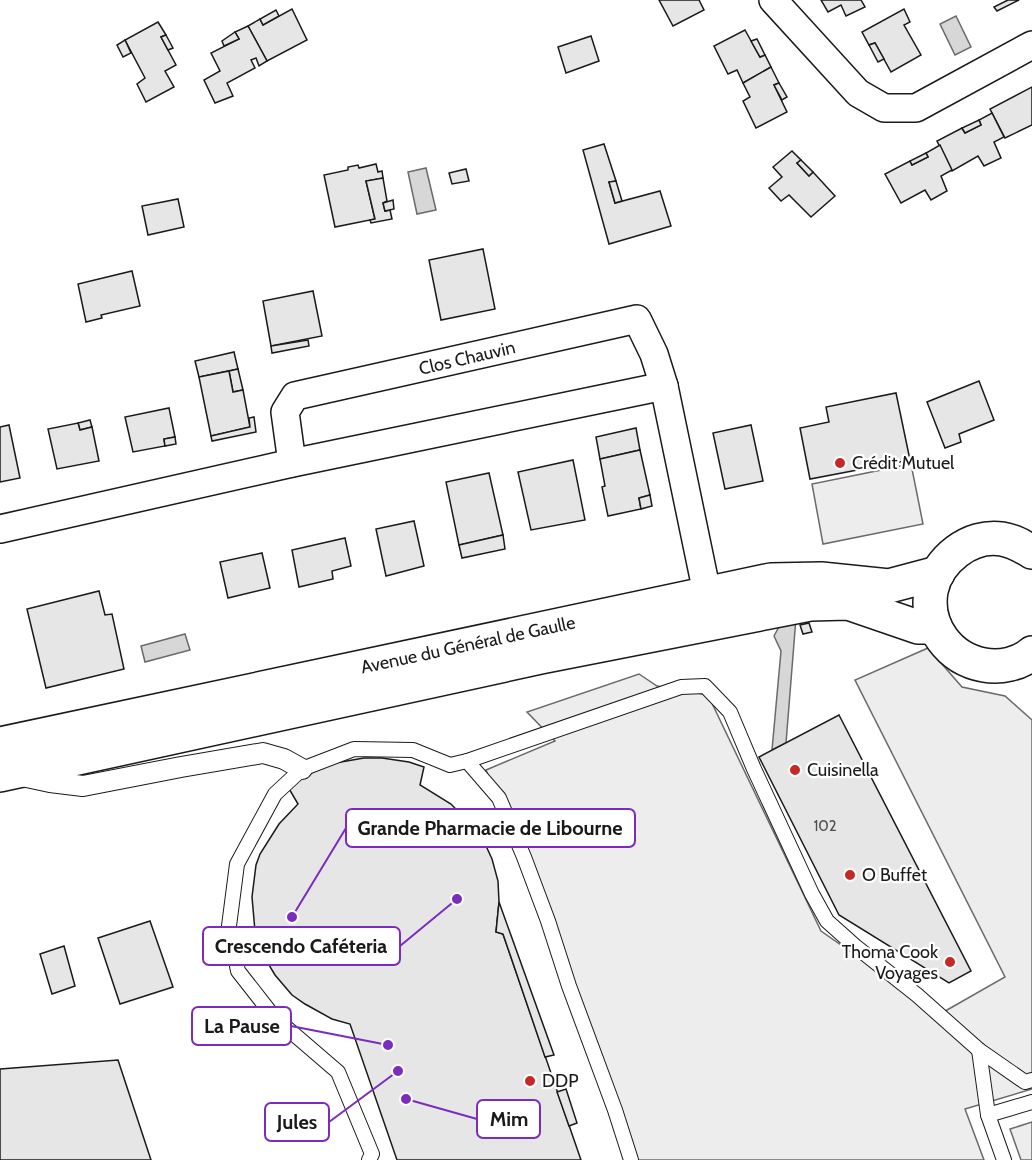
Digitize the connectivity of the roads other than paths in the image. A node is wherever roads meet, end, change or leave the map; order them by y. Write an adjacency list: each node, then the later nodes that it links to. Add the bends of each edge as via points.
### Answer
1 (773, 0): 2 (street, via 858,93 884,108 916,108)
2 (1032, 45)
3 (664, 386): 4 (street); 4 (street, Clos Chauvin, via 637,319 295,396 285,412); 8 (street, Clos Chauvin)
4 (292, 463): 5 (street)
5 (0, 529)
6 (1032, 552): 7 (main road, via 1000,539 982,540 964,546)
7 (938, 573): 8 (main road, Avenue du Général de Gaulle, via 889,586 821,579 771,580); 9 (main road, via 931,590)
8 (707, 593): 12 (main road, Avenue du Général de Gaulle)
9 (935, 627): 10 (main road, via 957,655 973,663 1011,664); 12 (main road, Avenue du Général de Gaulle, via 918,627 848,603 810,604)
10 (1032, 653)
11 (467, 761): 13 (lane, via 450,765 413,750 354,749); 14 (lane, via 681,687 705,686 730,712 827,921); 19 (lane, via 499,798 524,857)
12 (2, 764): 13 (street, via 50,782 82,786 263,753)
13 (302, 770): 18 (lane, via 275,794 237,864 229,926 238,971 274,1017 339,1072 372,1154)
14 (979, 1050): 15 (lane, via 1024,1082); 17 (lane)
15 (1032, 1080)
16 (1032, 1102): 17 (lane)
17 (988, 1115): 20 (lane)
18 (369, 1160)
19 (631, 1160)
20 (1004, 1160)

